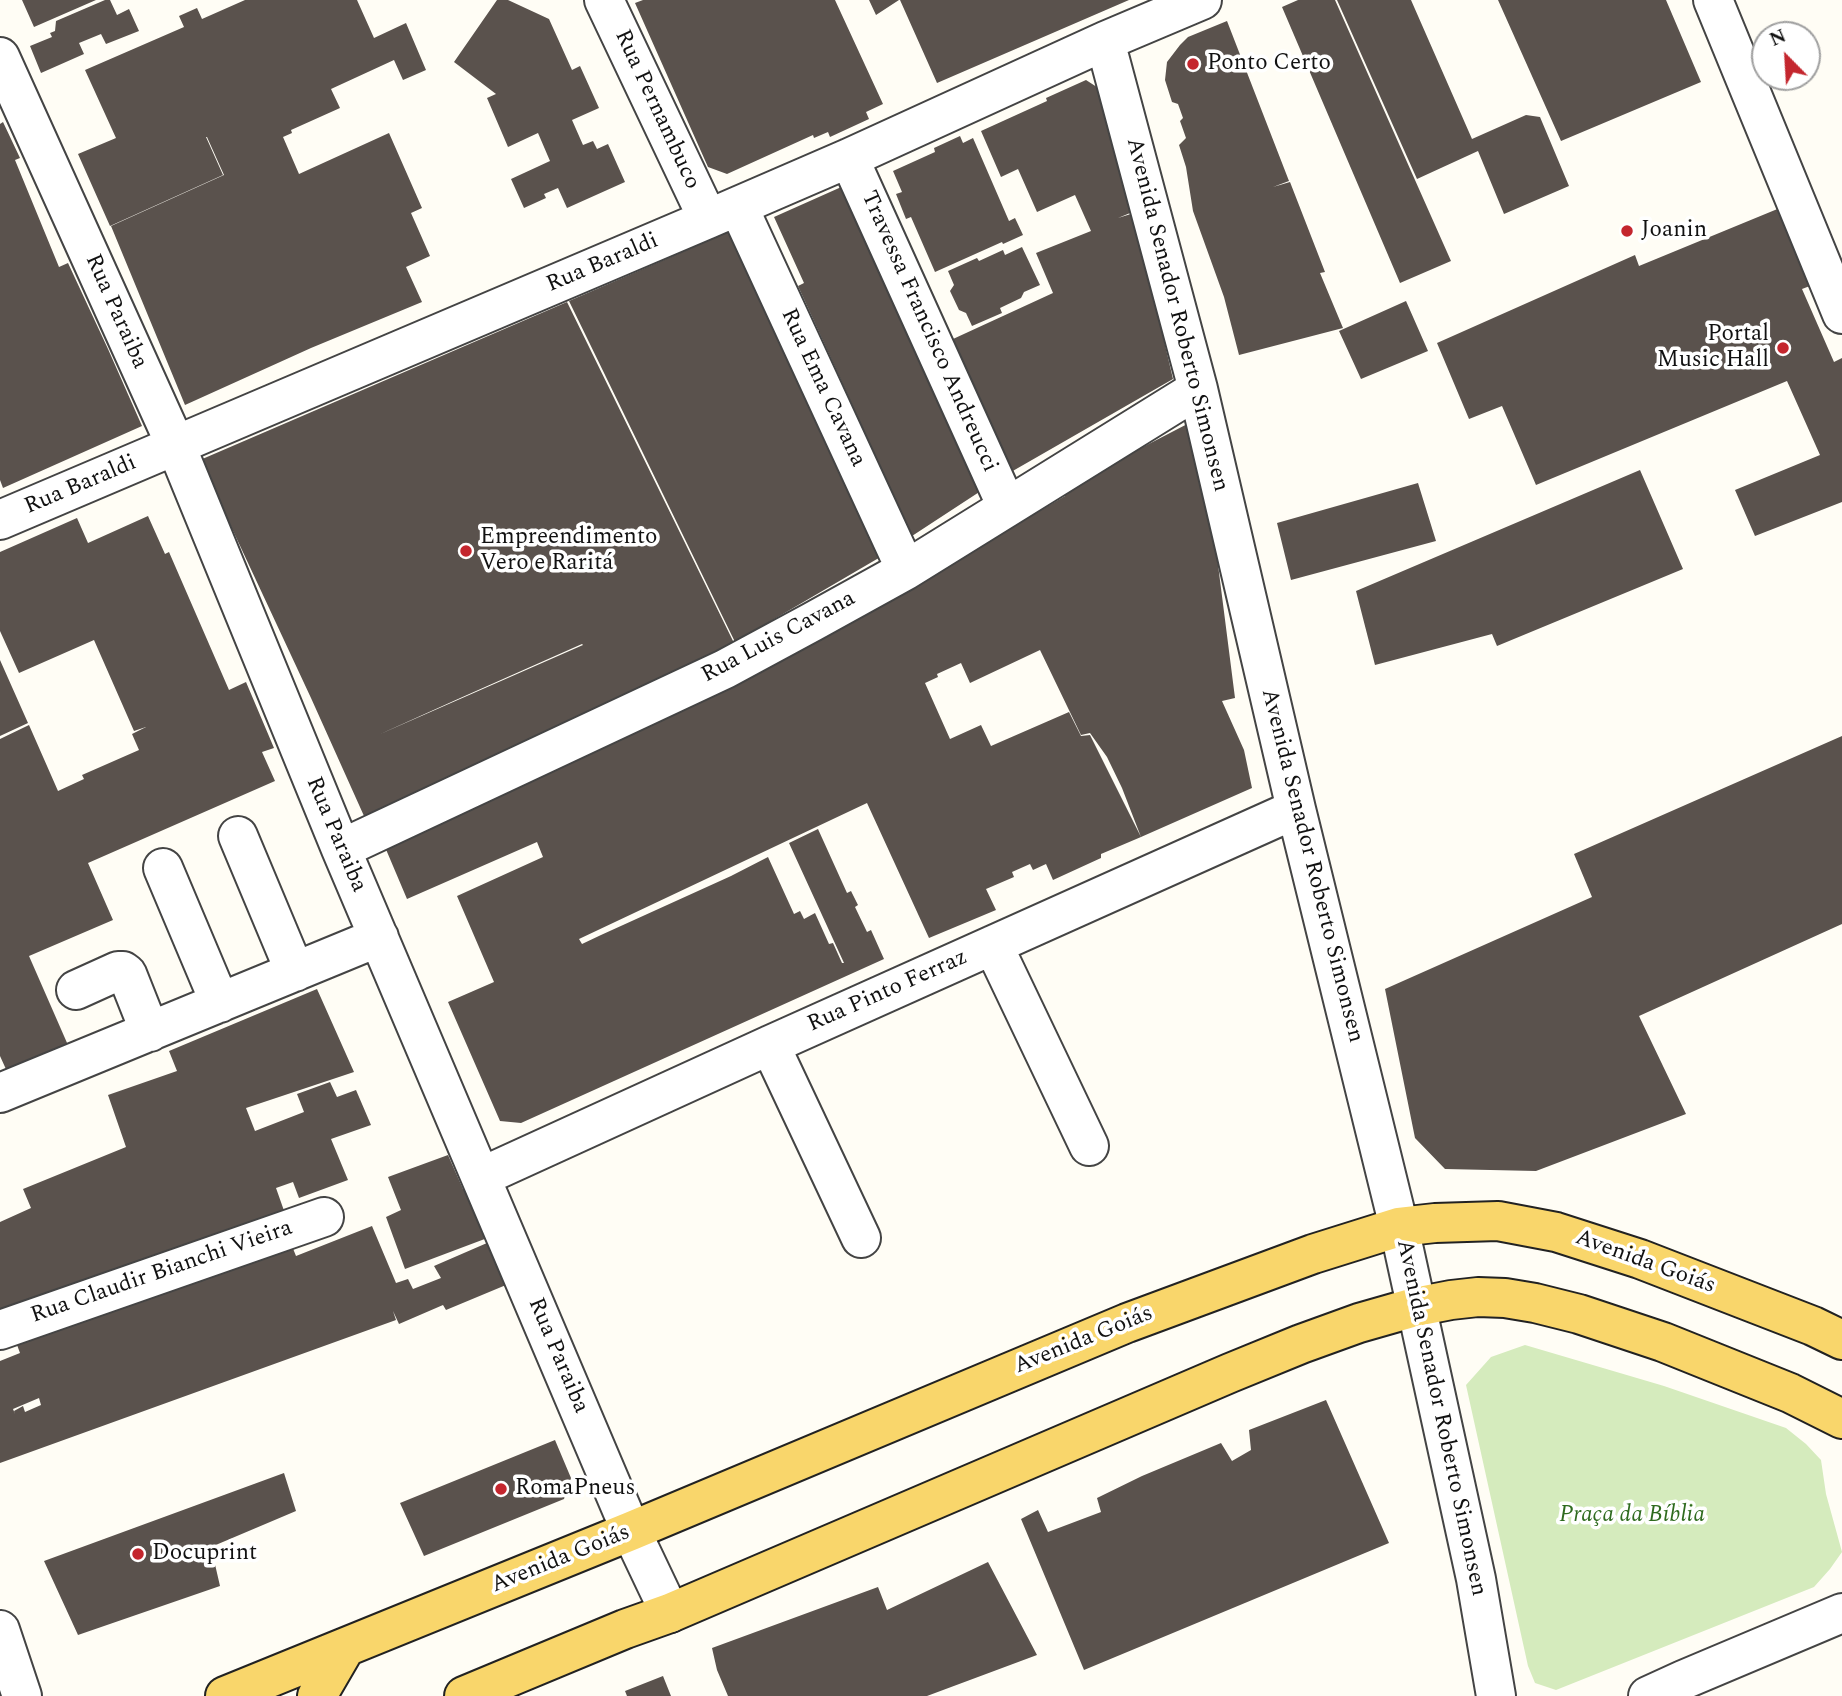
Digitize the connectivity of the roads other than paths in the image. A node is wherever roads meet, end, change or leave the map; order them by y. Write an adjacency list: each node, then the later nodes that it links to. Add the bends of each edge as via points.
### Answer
1 (604, 0): 7 (street, Rua Pernambuco)
2 (1202, 0): 4 (street, Rua Baraldi)
3 (1713, 0): 8 (street)
4 (1105, 41): 6 (street, Rua Baraldi); 9 (street, Avenida Senador Roberto Simonsen)
5 (0, 57): 10 (street, Rua Paraiba)
6 (849, 158): 7 (street, Rua Baraldi); 11 (street, Travessa Francisco Andreucci)
7 (723, 213): 10 (street, Rua Baraldi); 13 (street, Rua Ema Cavana)
8 (1841, 311)
9 (1198, 389): 11 (street, Rua Luis Cavana); 14 (street, Avenida Senador Roberto Simonsen)
10 (176, 446): 12 (street, Rua Baraldi); 16 (street, Rua Paraiba)
11 (1007, 507): 13 (street, Rua Luis Cavana)
12 (0, 520)
13 (906, 570): 16 (street, Rua Luis Cavana, via 725,669)
14 (1296, 809): 19 (street, Rua Pinto Ferraz); 29 (street, Avenida Senador Roberto Simonsen)
15 (238, 836): 20 (street)
16 (341, 849): 18 (street, Rua Paraiba)
17 (163, 868): 22 (street)
18 (379, 937): 20 (street); 27 (street, Rua Paraiba)
19 (993, 945): 24 (street, Rua Pinto Ferraz); 26 (street)
20 (295, 972): 22 (street)
21 (76, 990): 23 (street, via 123,971)
22 (220, 1003): 23 (street)
23 (150, 1031): 25 (street)
24 (770, 1045): 27 (street, Rua Pinto Ferraz); 30 (street)
25 (0, 1093)
26 (1089, 1146)
27 (481, 1177): 35 (street, Rua Paraiba)
28 (324, 1217): 32 (street, Rua Claudir Bianchi Vieira)
29 (1399, 1227): 31 (street, Avenida Senador Roberto Simonsen); 33 (main road, Avenida Goiás, via 1498,1221 1556,1231 1640,1259); 35 (main road, Avenida Goiás, via 1127,1323)
30 (861, 1238)
31 (1415, 1307): 34 (main road, via 1478,1297 1505,1298 1580,1314 1663,1342); 36 (main road, via 1359,1323 1242,1368); 44 (street, Avenida Senador Roberto Simonsen, via 1476,1579)
32 (0, 1330)
33 (1842, 1340)
34 (1842, 1419)
35 (631, 1531): 36 (street, Rua Paraiba); 39 (main road, Avenida Goiás)
36 (670, 1613): 43 (main road)
37 (1842, 1613): 45 (street)
38 (0, 1630): 40 (street)
39 (345, 1648): 41 (main road, Avenida Goiás); 42 (main road)
40 (22, 1696)
41 (225, 1696)
42 (317, 1696)
43 (464, 1696)
44 (1496, 1696)
45 (1648, 1696)

